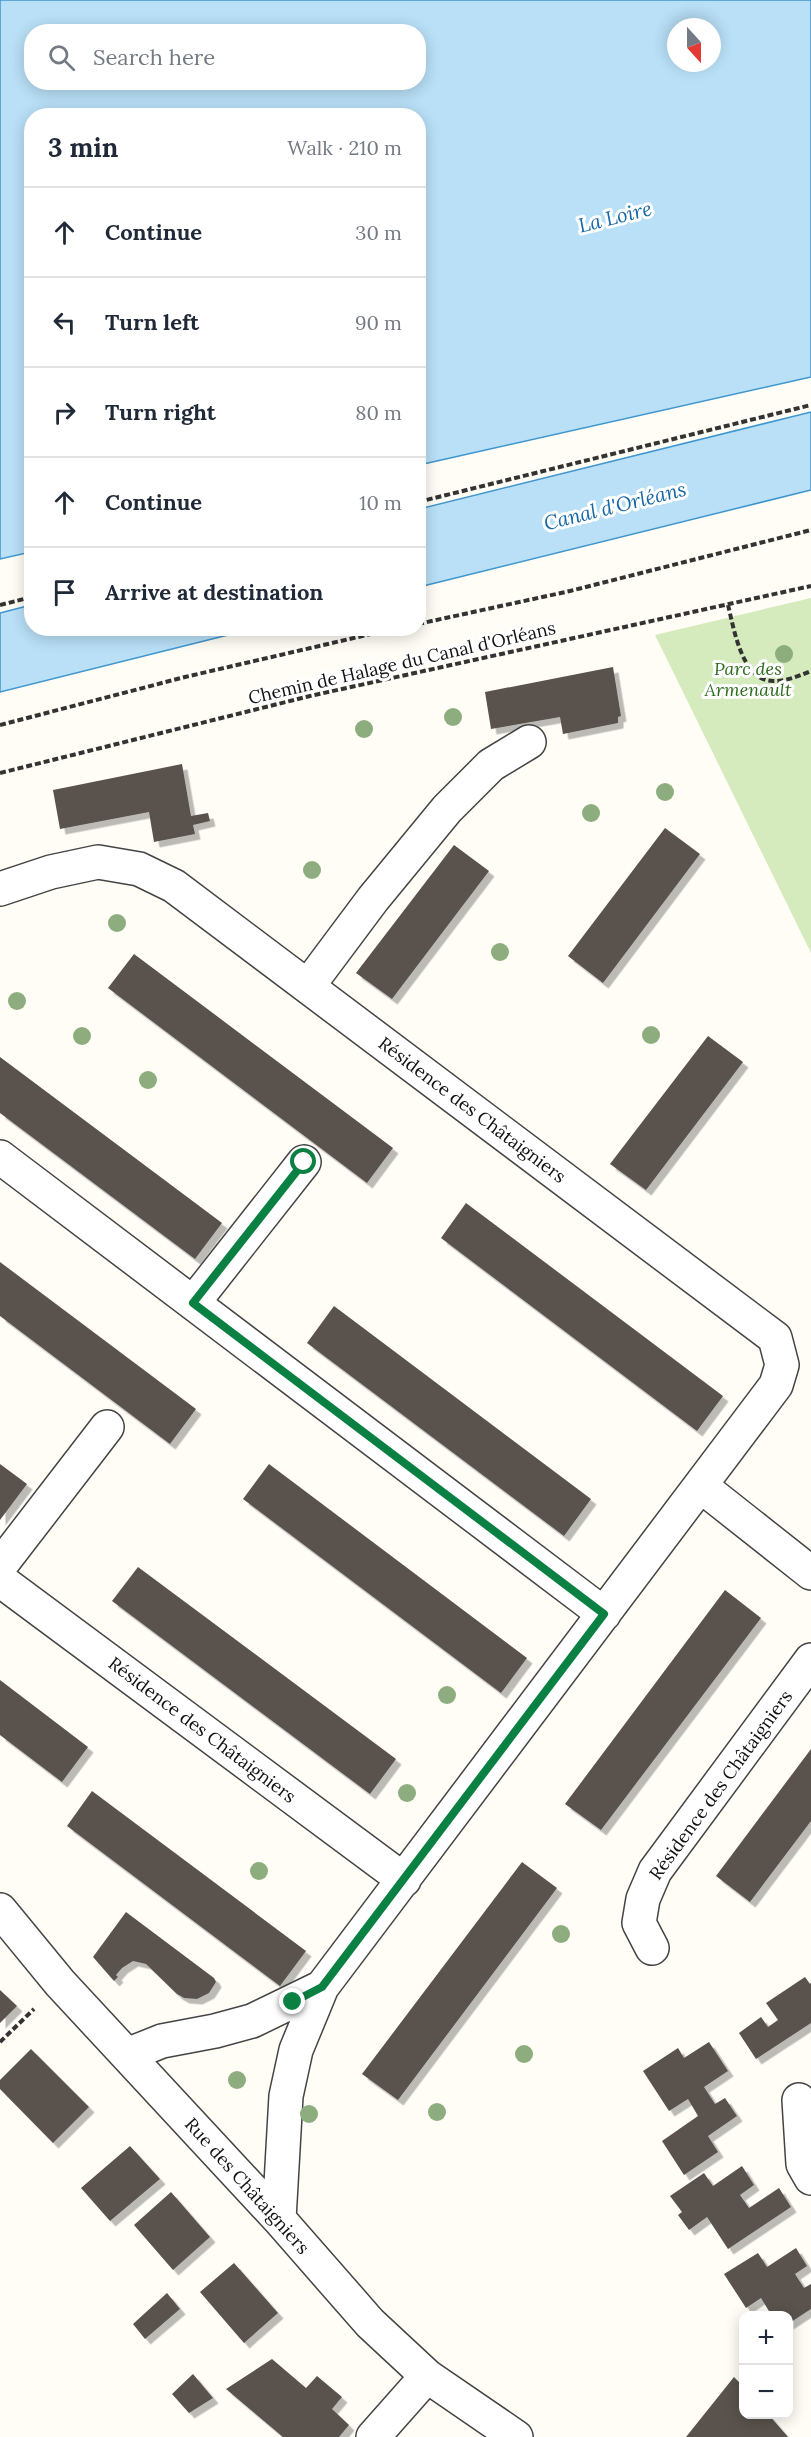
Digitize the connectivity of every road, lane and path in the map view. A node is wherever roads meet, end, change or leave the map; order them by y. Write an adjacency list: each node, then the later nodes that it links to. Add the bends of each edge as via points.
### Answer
1 (811, 405): 2 (path)
2 (426, 500)
3 (811, 530): 8 (path, Chemin de Halage du Canal d'Orléans, via 570,591)
4 (811, 586): 7 (path, Chemin de Halage du Canal d'Orléans)
5 (24, 599): 6 (path)
6 (0, 605)
7 (728, 605): 10 (path, via 742,658 754,672 771,682); 13 (path, Chemin de Halage du Canal d'Orléans, via 310,696)
8 (426, 622)
9 (363, 636): 11 (path, Chemin de Halage du Canal d'Orléans)
10 (811, 671)
11 (0, 725)
12 (529, 742): 15 (street, via 491,765 447,809)
13 (0, 773)
14 (0, 889): 15 (street, Résidence des Châtaigniers, via 98,862 139,869 174,886)
15 (308, 986): 20 (street, Résidence des Châtaigniers, via 775,1338 782,1365 776,1385)
16 (0, 1157): 18 (street)
17 (304, 1162): 18 (street)
18 (193, 1303): 24 (street)
19 (107, 1427): 21 (street)
20 (701, 1486): 22 (street); 24 (street, Résidence des Châtaigniers)
21 (0, 1566)
22 (811, 1573)
23 (0, 1580): 26 (street, Résidence des Châtaigniers)
24 (604, 1614): 26 (street, Résidence des Châtaigniers)
25 (811, 1660): 28 (street, Résidence des Châtaigniers, via 655,1871 643,1899 639,1923)
26 (404, 1881): 30 (street, Résidence des Châtaigniers)
27 (0, 1910): 29 (street, Rue des Châtaigniers)
28 (652, 1948)
29 (60, 1983): 31 (path); 32 (street, Rue des Châtaigniers)
30 (322, 1987): 32 (street, via 252,2020 162,2041); 35 (street, Résidence des Châtaigniers, via 296,2050 286,2096)
31 (0, 2042)
32 (127, 2055): 35 (street, Rue des Châtaigniers)
33 (799, 2100): 34 (street, via 803,2164)
34 (811, 2178)
35 (279, 2219): 36 (street, Rue des Châtaigniers, via 370,2323)
36 (427, 2376): 37 (street); 38 (street, Rue des Châtaigniers)
37 (373, 2437)
38 (516, 2437)

